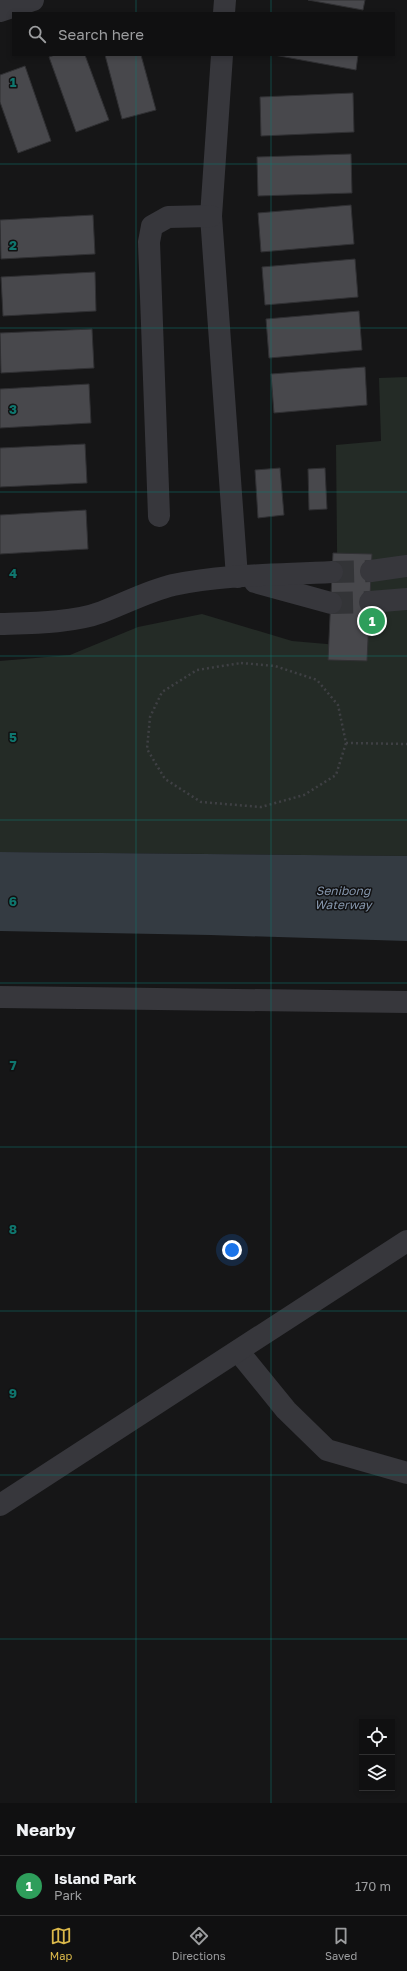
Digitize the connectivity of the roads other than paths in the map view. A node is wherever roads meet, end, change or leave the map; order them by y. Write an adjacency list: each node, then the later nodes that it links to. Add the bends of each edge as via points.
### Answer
1 (33, 0): 3 (street)
2 (225, 0): 4 (street)
3 (0, 11)
4 (224, 12)
5 (222, 56): 6 (street)
6 (211, 216): 7 (street, via 168,217 152,226 149,242); 11 (street)
7 (160, 516)
8 (407, 566): 9 (street)
9 (371, 571)
10 (332, 572): 11 (street)
11 (237, 577): 14 (street); 15 (street, via 172,585 101,613 52,622)
12 (407, 599): 13 (street)
13 (370, 602)
14 (331, 603)
15 (0, 624)
16 (0, 997): 17 (street)
17 (407, 1002)
18 (407, 1241): 19 (street)
19 (238, 1351): 20 (street, via 286,1410 327,1450); 21 (street)
20 (407, 1473)
21 (0, 1505)

